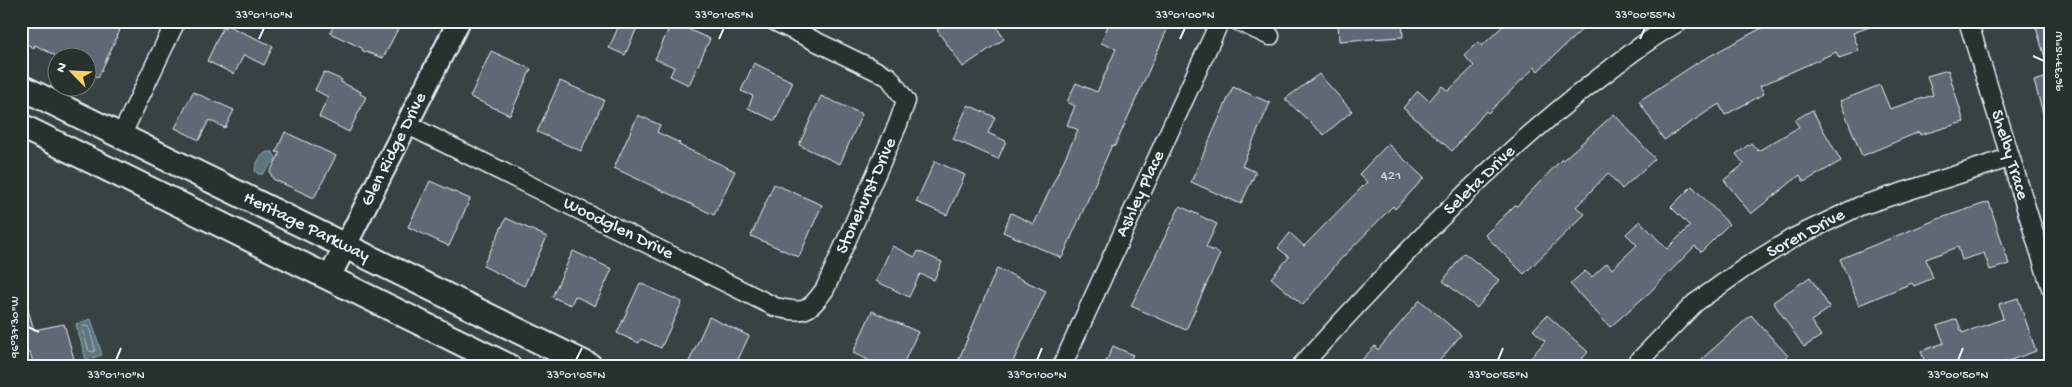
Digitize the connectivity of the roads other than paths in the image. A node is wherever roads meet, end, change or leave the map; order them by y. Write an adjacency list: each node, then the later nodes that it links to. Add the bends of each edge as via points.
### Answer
1 (176, 21): 12 (street)
2 (459, 21): 10 (street, Glen Ridge Drive)
3 (774, 21): 17 (street, Stonehurst Drive, via 889,77 906,101)
4 (1220, 21): 20 (street, Ashley Place)
5 (1238, 21): 8 (street)
6 (1968, 21): 13 (street, Shelby Trace)
7 (1677, 22): 21 (street, Seleta Drive, via 1561,107 1490,168 1410,248)
8 (1270, 36)
9 (21, 87): 12 (main road, Heritage Parkway)
10 (408, 125): 14 (street, Glen Ridge Drive); 17 (street, Woodglen Drive, via 774,307 796,311 811,307)
11 (21, 126): 15 (main road, Heritage Parkway)
12 (121, 136): 14 (main road, Heritage Parkway)
13 (2009, 158): 16 (street, Shelby Trace); 22 (street, Soren Drive, via 1860,206 1793,238 1695,304)
14 (346, 246): 15 (street, Glen Ridge Drive); 19 (main road, Heritage Parkway)
15 (328, 278): 18 (main road, Heritage Parkway)
16 (2051, 288)
17 (825, 289)
18 (508, 366)
19 (590, 366)
20 (1062, 366)
21 (1301, 366)
22 (1634, 366)

